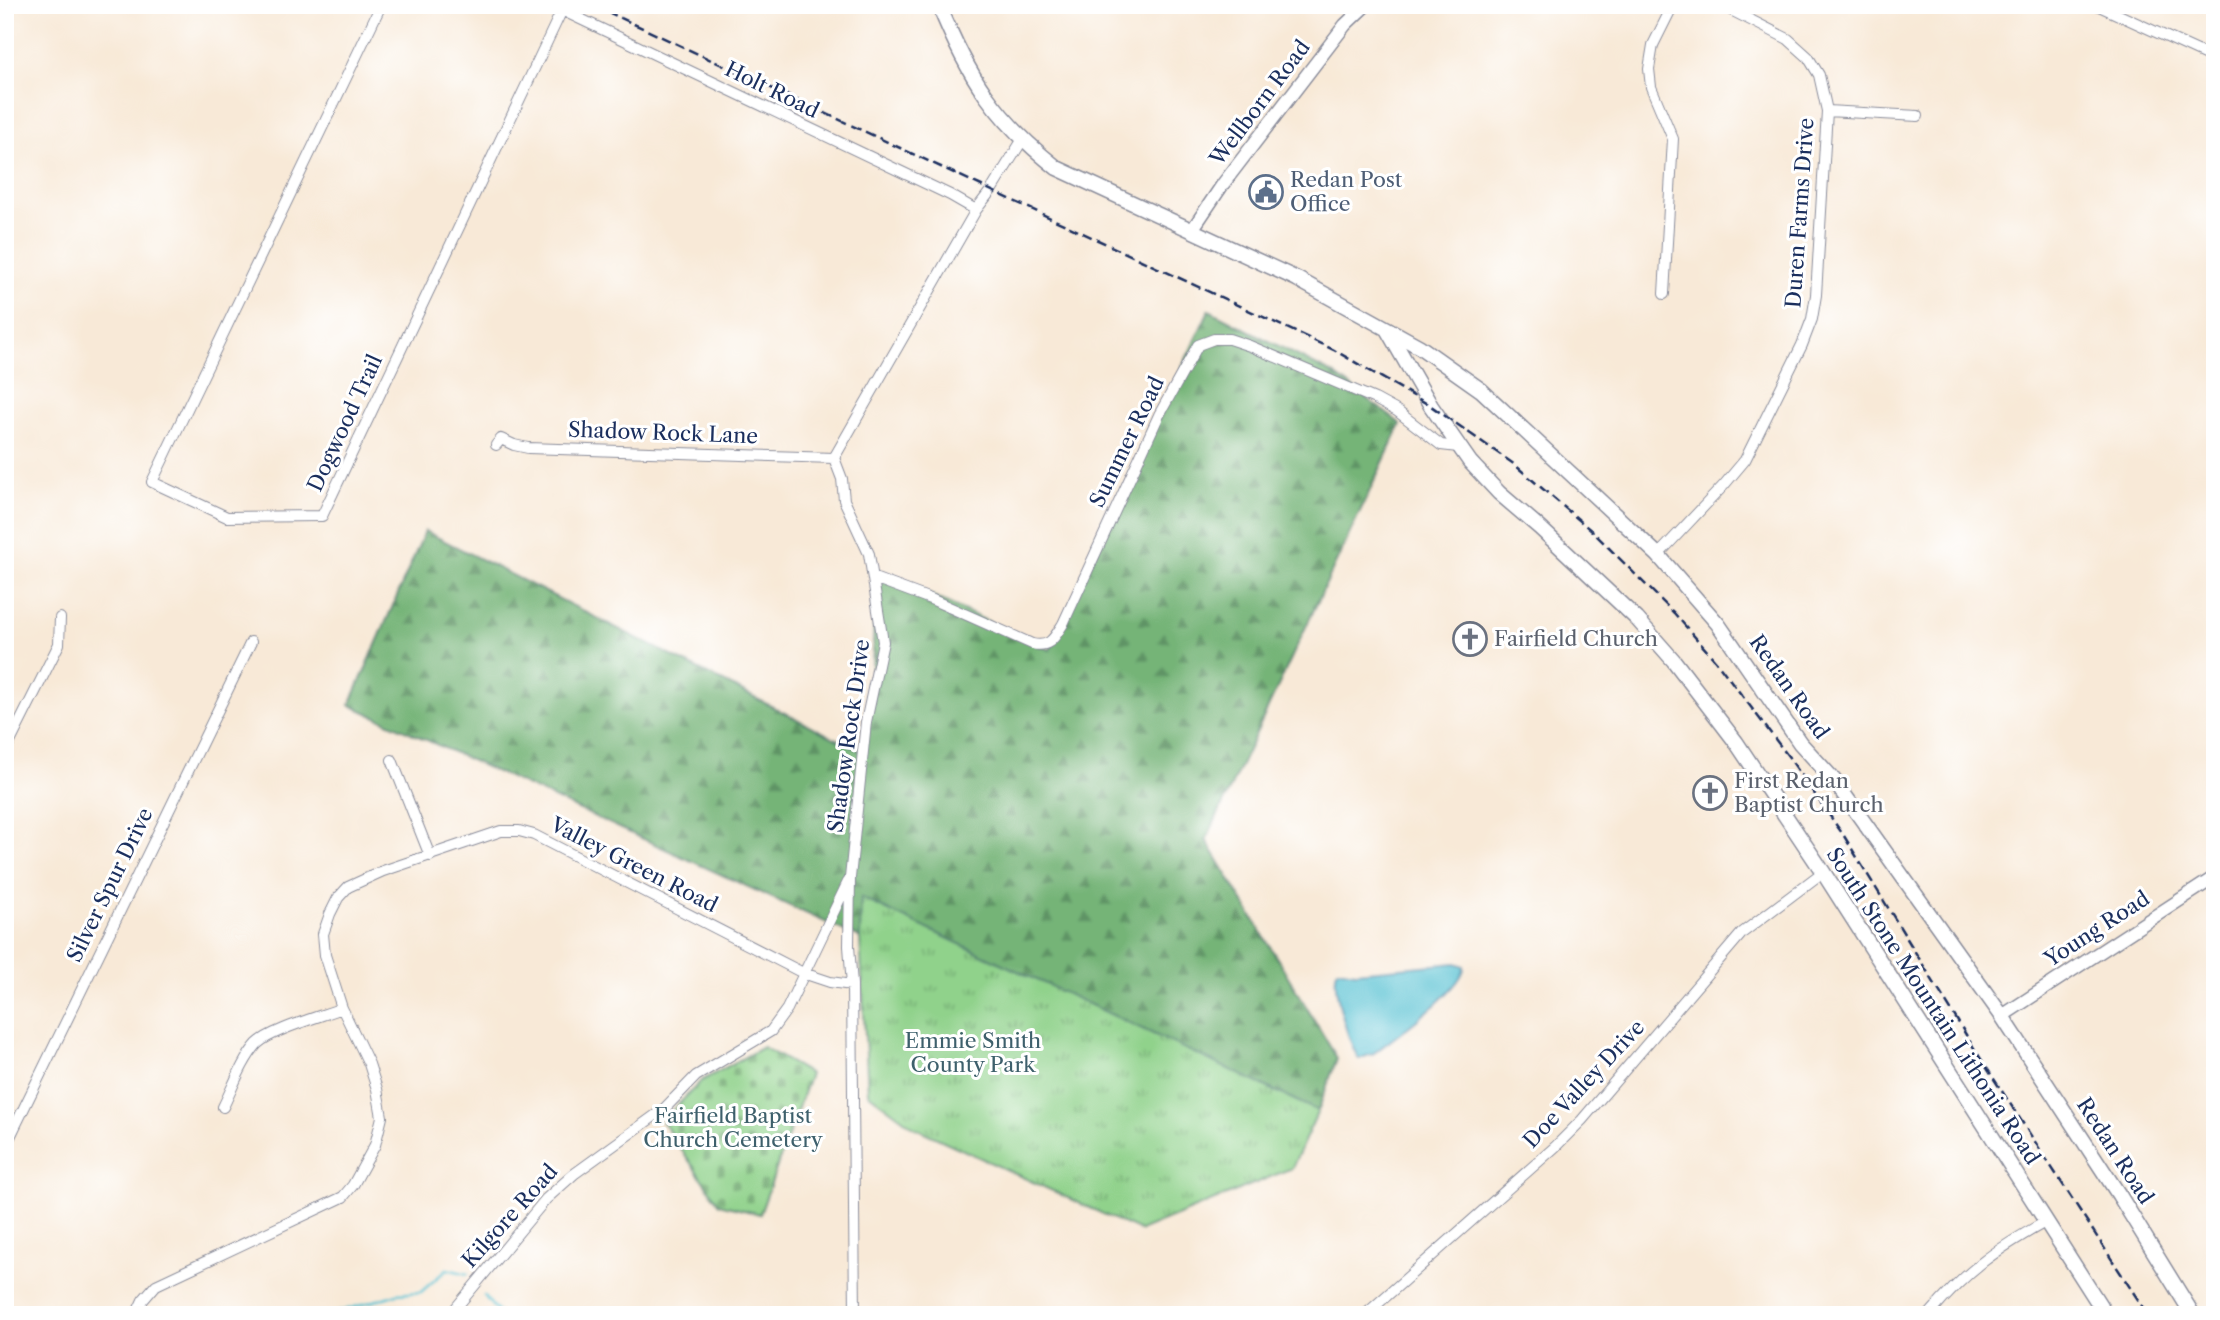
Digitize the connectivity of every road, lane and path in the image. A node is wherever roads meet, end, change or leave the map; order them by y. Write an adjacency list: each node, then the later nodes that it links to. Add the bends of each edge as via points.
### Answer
1 (381, 5): 8 (street, Dogwood Trail, via 152,482 227,517 322,516)
2 (551, 5): 8 (street, Holt Road)
3 (939, 5): 12 (main road, South Stone Mountain Lithonia Road, via 975,82)
4 (1366, 5): 14 (street, Wellborn Road, via 1345,24)
5 (1673, 5): 15 (street, via 1653,45 1649,69 1651,87 1673,139)
6 (1721, 5): 10 (street, Duren Farms Drive, via 1787,39 1808,57 1819,75)
7 (2097, 5): 9 (street)
8 (562, 10): 13 (street, Holt Road)
9 (2215, 59)
10 (1826, 111): 11 (street); 20 (street, Duren Farms Drive, via 1812,319 1745,460)
11 (1919, 116)
12 (1023, 139): 13 (street); 14 (main road, South Stone Mountain Lithonia Road, via 1057,168)
13 (976, 209): 19 (street)
14 (1192, 230): 16 (main road, South Stone Mountain Lithonia Road, via 1297,279)
15 (1664, 294)
16 (1388, 330): 18 (main road, South Stone Mountain Lithonia Road); 20 (main road, Redan Road, via 1481,390)
17 (496, 445): 19 (street, Shadow Rock Lane, via 501,439 528,447)
18 (1458, 447): 21 (street, Summer Road, via 1441,445 1375,399 1250,346 1214,339 1198,345 1176,383 1063,624 1049,644 1032,644); 27 (main road, South Stone Mountain Lithonia Road, via 1499,493 1659,644 1730,733)
19 (834, 458): 21 (street, Shadow Rock Drive, via 844,500 869,554)
20 (1658, 555): 33 (main road, Redan Road, via 1718,624)
21 (874, 578): 28 (street, Shadow Rock Drive, via 883,642 866,722)
22 (60, 618): 24 (street, via 59,644)
23 (251, 642): 35 (street, Silver Spur Drive)
24 (5, 752)
25 (392, 760): 26 (street)
26 (429, 856): 30 (street, Valley Green Road, via 501,831 534,835); 32 (street, Valley Green Road, via 348,887 338,898 323,934)
27 (1823, 872): 36 (main road, South Stone Mountain Lithonia Road); 40 (street, Doe Valley Drive, via 1742,933 1573,1129)
28 (850, 877): 30 (street, Kilgore Road); 31 (street, Shadow Rock Drive)
29 (2215, 877): 33 (street, Young Road)
30 (803, 973): 31 (street, Valley Green Road); 38 (street, Kilgore Road, via 771,1031 696,1076 664,1109 574,1174 546,1199)
31 (852, 985): 39 (street, Shadow Rock Drive)
32 (342, 1008): 34 (street, via 259,1042); 37 (street, Valley Green Road, via 369,1063 382,1117 375,1145 353,1185 343,1197 156,1284)
33 (2002, 1016): 43 (main road, Redan Road)
34 (223, 1107)
35 (5, 1147)
36 (2047, 1221): 41 (street, via 1973,1267); 42 (main road, South Stone Mountain Lithonia Road)
37 (136, 1315)
38 (450, 1315)
39 (855, 1315)
40 (1365, 1315)
41 (1930, 1315)
42 (2106, 1315)
43 (2193, 1315)

